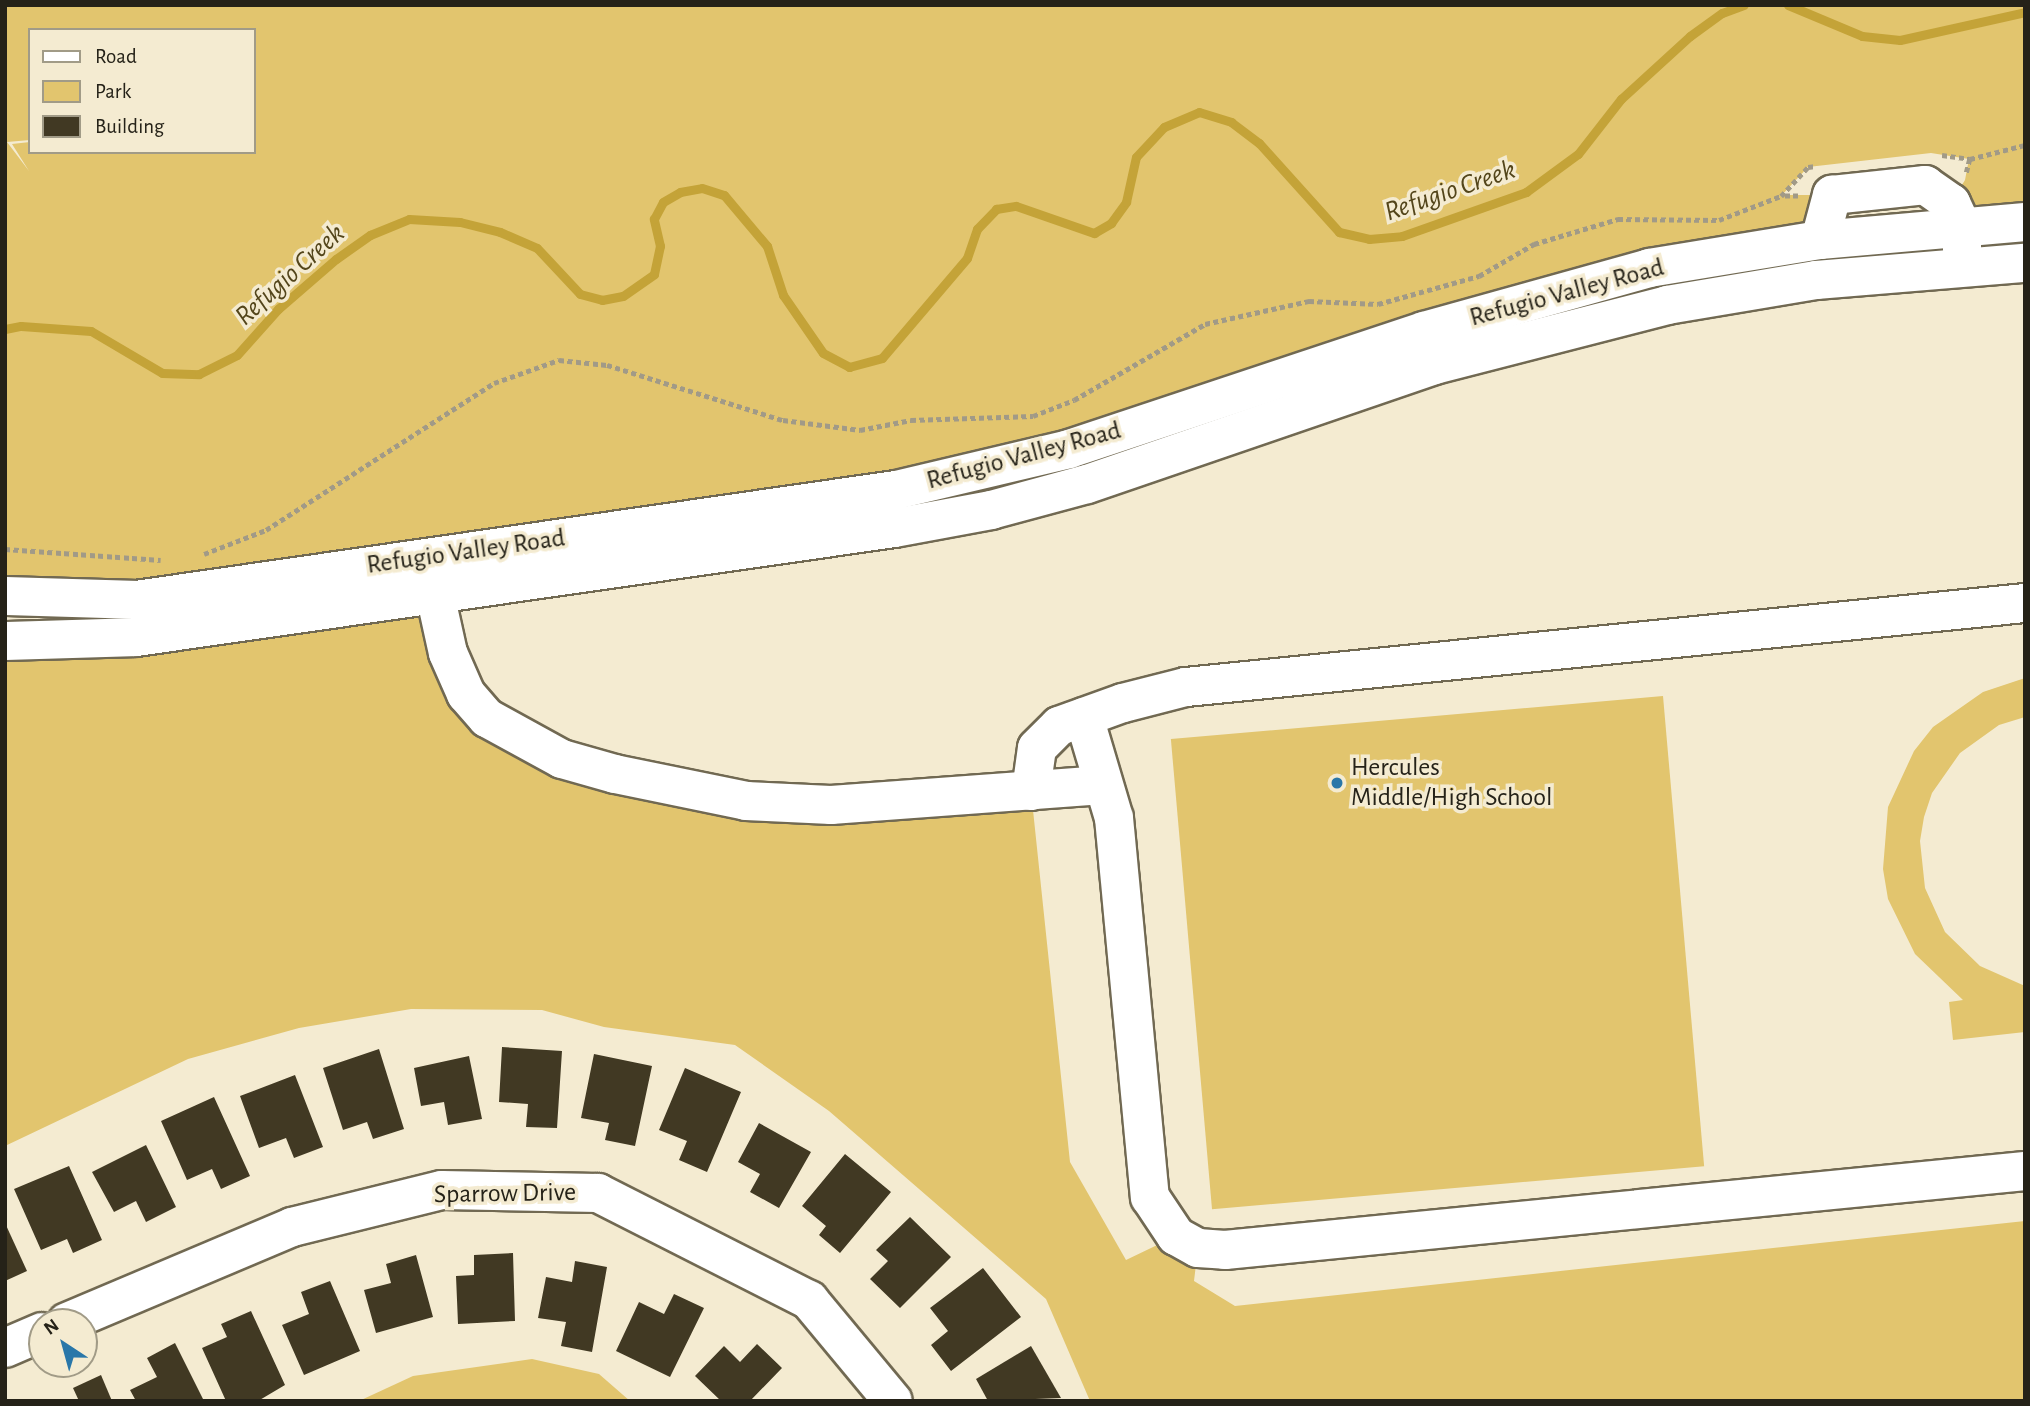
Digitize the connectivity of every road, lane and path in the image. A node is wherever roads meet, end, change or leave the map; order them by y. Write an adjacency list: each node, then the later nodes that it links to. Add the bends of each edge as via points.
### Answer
1 (2025, 145): 2 (path)
2 (1969, 159)
3 (1781, 196): 9 (path, via 1719,220 1618,219 1534,244 1479,276 1378,304 1309,301 1205,324 1074,400 1033,416 911,420 846,428 783,420 607,365 559,360 494,383 266,530)
4 (2025, 222): 5 (street, Refugio Valley Road)
5 (1962, 227): 7 (street); 12 (street, Refugio Valley Road, via 1820,240 1649,268 1424,331 1069,449 895,490 136,600)
6 (2025, 263): 7 (street, Refugio Valley Road)
7 (1962, 266): 11 (street, Refugio Valley Road, via 1816,280 1667,305 1549,333 1434,365 1087,484 991,510)
8 (5, 549): 10 (path)
9 (194, 557)
10 (171, 561)
11 (435, 594): 14 (street, Refugio Valley Road, via 136,637); 17 (street, via 448,653 466,694 487,718 562,759 682,791 746,801 831,805)
12 (5, 596)
13 (2025, 603): 15 (street, via 1186,687)
14 (5, 641)
15 (1084, 717): 16 (street); 17 (street, via 1059,726 1037,748)
16 (1103, 785): 17 (street); 18 (street, via 1114,818 1150,1197 1176,1236 1198,1248 1225,1250)
17 (1031, 791)
18 (2025, 1171)
19 (98, 1309): 22 (street, Sparrow Drive, via 292,1227 442,1190 598,1193 809,1300)
20 (28, 1338): 21 (street)
21 (5, 1348)
22 (893, 1401)

